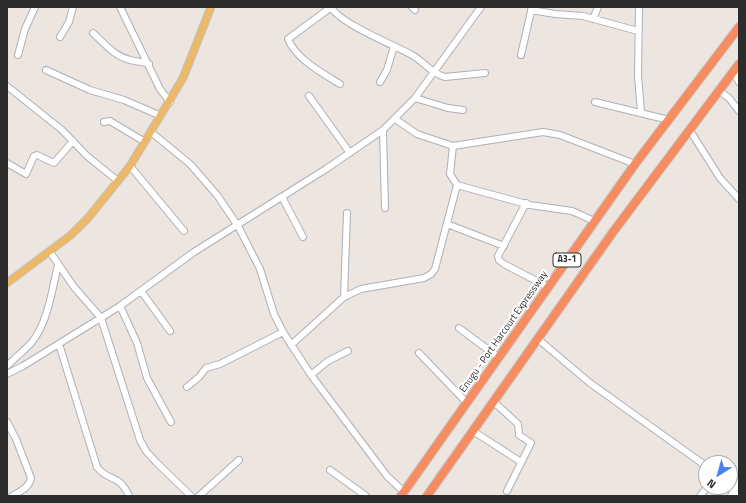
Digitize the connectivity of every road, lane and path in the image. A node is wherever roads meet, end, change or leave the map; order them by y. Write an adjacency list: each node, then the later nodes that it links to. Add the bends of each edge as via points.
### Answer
1 (35, 7): 17 (street, via 25,29)
2 (73, 7): 14 (street, via 69,22)
3 (120, 7): 16 (street)
4 (211, 7): 33 (main road, via 183,78)
5 (330, 7): 15 (street, via 353,25); 28 (street, via 288,39 310,64)
6 (481, 7): 24 (street)
7 (598, 7): 10 (street)
8 (639, 7): 12 (street)
9 (531, 8): 10 (street); 18 (street)
10 (593, 19): 12 (street)
11 (739, 27): 40 (highway, Enugu - Port Harcourt Expressway / A3-1)
12 (638, 31): 37 (street)
13 (93, 33): 19 (street, via 112,52 130,60)
14 (60, 37)
15 (394, 46): 24 (street, via 412,55); 26 (street, via 387,70)
16 (144, 53): 19 (street); 20 (street)
17 (18, 55)
18 (522, 55)
19 (141, 60): 20 (street)
20 (149, 64): 33 (street)
21 (739, 64): 23 (highway, A3-1)
22 (46, 70): 38 (street, via 90,90 124,100)
23 (733, 71): 27 (street); 30 (highway, A3-1)
24 (434, 72): 25 (street, via 445,77); 32 (street)
25 (485, 73)
26 (380, 82)
27 (739, 82)
28 (340, 84)
29 (7, 86): 45 (street)
30 (718, 90): 36 (street, via 729,98); 42 (highway, A3-1)
31 (309, 96): 48 (street)
32 (415, 98): 35 (street); 39 (street)
33 (170, 102): 38 (main road)
34 (595, 102): 37 (street)
35 (463, 110)
36 (739, 111)
37 (641, 112): 40 (street)
38 (161, 116): 44 (main road)
39 (395, 119): 43 (street); 47 (street, via 417,134)
40 (669, 120): 50 (highway, Enugu - Port Harcourt Expressway / A3-1)
41 (104, 122): 46 (street, via 110,121)
42 (689, 129): 55 (street, via 715,171); 76 (highway, A3-1)
43 (383, 130): 48 (street); 57 (street)
44 (152, 132): 46 (main road); 61 (street, via 190,164 217,195)
45 (73, 141): 49 (street, via 54,163 34,156 26,174); 52 (street)
46 (145, 142): 51 (main road)
47 (453, 146): 50 (street, via 543,132 560,135); 53 (street, via 450,174)
48 (350, 153): 54 (street)
49 (7, 163)
50 (634, 164): 59 (highway, Enugu - Port Harcourt Expressway / A3-1)
51 (130, 166): 52 (main road); 62 (street)
52 (118, 181): 65 (main road, via 88,218)
53 (457, 185): 56 (street); 60 (street)
54 (282, 197): 61 (street); 63 (street)
55 (739, 199)
56 (526, 203): 59 (street, via 572,211); 64 (street)
57 (385, 208)
58 (347, 213): 70 (street)
59 (594, 221): 68 (highway, Enugu - Port Harcourt Expressway / A3-1)
60 (447, 224): 64 (street); 70 (street, via 435,269 431,274 424,278 361,289)
61 (238, 226): 69 (street, via 194,252); 75 (street, via 260,270 274,314)
62 (184, 231)
63 (303, 237)
64 (504, 246): 68 (street, via 498,256 502,263)
65 (50, 252): 66 (street); 67 (main road)
66 (58, 265): 72 (street); 82 (street, via 38,333)
67 (7, 283)
68 (548, 287): 81 (highway, Enugu - Port Harcourt Expressway / A3-1)
69 (141, 291): 71 (street); 74 (street)
70 (344, 297): 78 (street)
71 (120, 306): 72 (street); 89 (street, via 138,344 147,378)
72 (101, 318): 77 (street); 99 (street, via 140,440 156,462)
73 (459, 328): 81 (street)
74 (170, 331)
75 (283, 332): 78 (street); 85 (street, via 220,364 206,368)
76 (538, 339): 86 (highway, A3-1); 92 (street, via 590,383)
77 (59, 344): 83 (street); 98 (street, via 98,467 102,473 120,481)
78 (291, 345): 84 (street)
79 (348, 351): 84 (street, via 328,361)
80 (419, 353): 87 (street)
81 (498, 358): 87 (highway, Enugu - Port Harcourt Expressway / A3-1)
82 (7, 366)
83 (7, 374)
84 (311, 375): 96 (street)
85 (187, 387)
86 (494, 402): 90 (highway, A3-1); 93 (street, via 518,424 519,435 531,443)
87 (467, 403): 96 (highway, Enugu - Port Harcourt Expressway / A3-1)
88 (7, 422): 97 (street, via 31,478 26,488)
89 (171, 422)
90 (473, 431): 93 (street); 102 (highway, A3-1)
91 (239, 460): 100 (street)
92 (698, 460)
93 (521, 462): 95 (street)
94 (330, 470): 101 (street)
95 (508, 491)
96 (402, 494)
97 (12, 496)
98 (128, 496)
99 (191, 496)
100 (198, 496)
101 (366, 496)
102 (427, 496)

